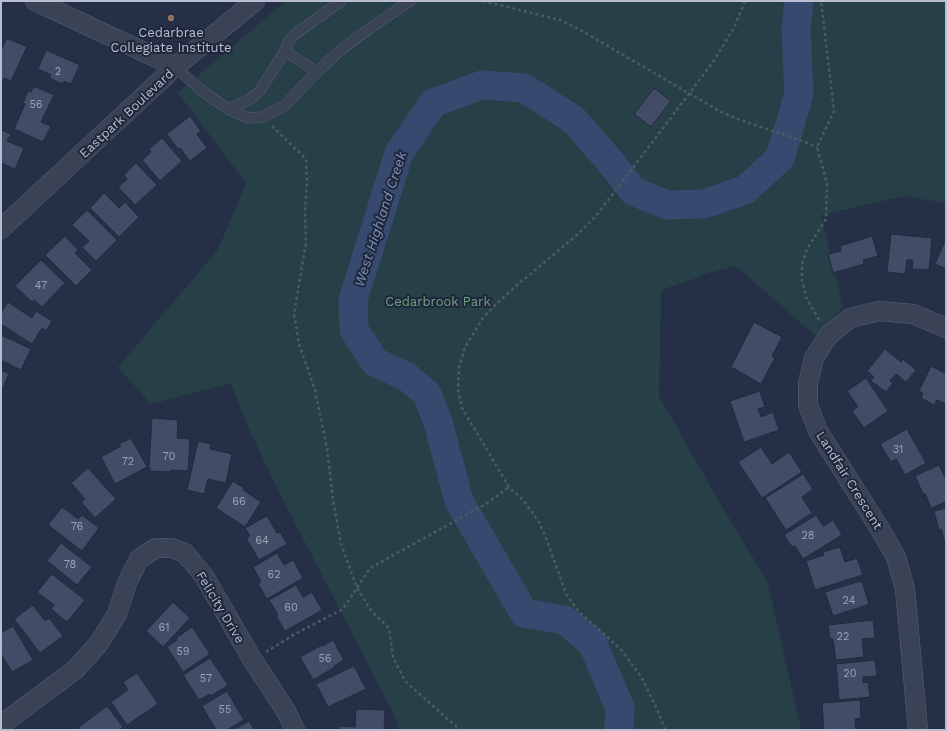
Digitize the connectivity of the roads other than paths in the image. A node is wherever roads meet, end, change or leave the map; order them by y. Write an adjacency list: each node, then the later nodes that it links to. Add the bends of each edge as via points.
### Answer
1 (35, 1): 6 (street)
2 (255, 1): 6 (street, Eastpark Boulevard)
3 (341, 1): 5 (lane, via 294,35)
4 (410, 1): 7 (lane, via 341,50)
5 (285, 51): 7 (lane); 8 (lane, via 259,92 247,101)
6 (175, 67): 8 (lane); 9 (street, Eastpark Boulevard)
7 (317, 72): 8 (lane, via 285,105 263,117 248,118)
8 (228, 109)
9 (1, 229)
10 (946, 328): 13 (street, Landfair Crescent, via 913,314 879,311 850,318 828,336 814,358 808,383 808,405 818,432 896,557 905,589)
11 (1, 725): 12 (street, Felicity Drive, via 76,669 99,643 116,614 126,583 139,559 156,548 172,548 185,553 204,576)
12 (295, 730)
13 (918, 730)

